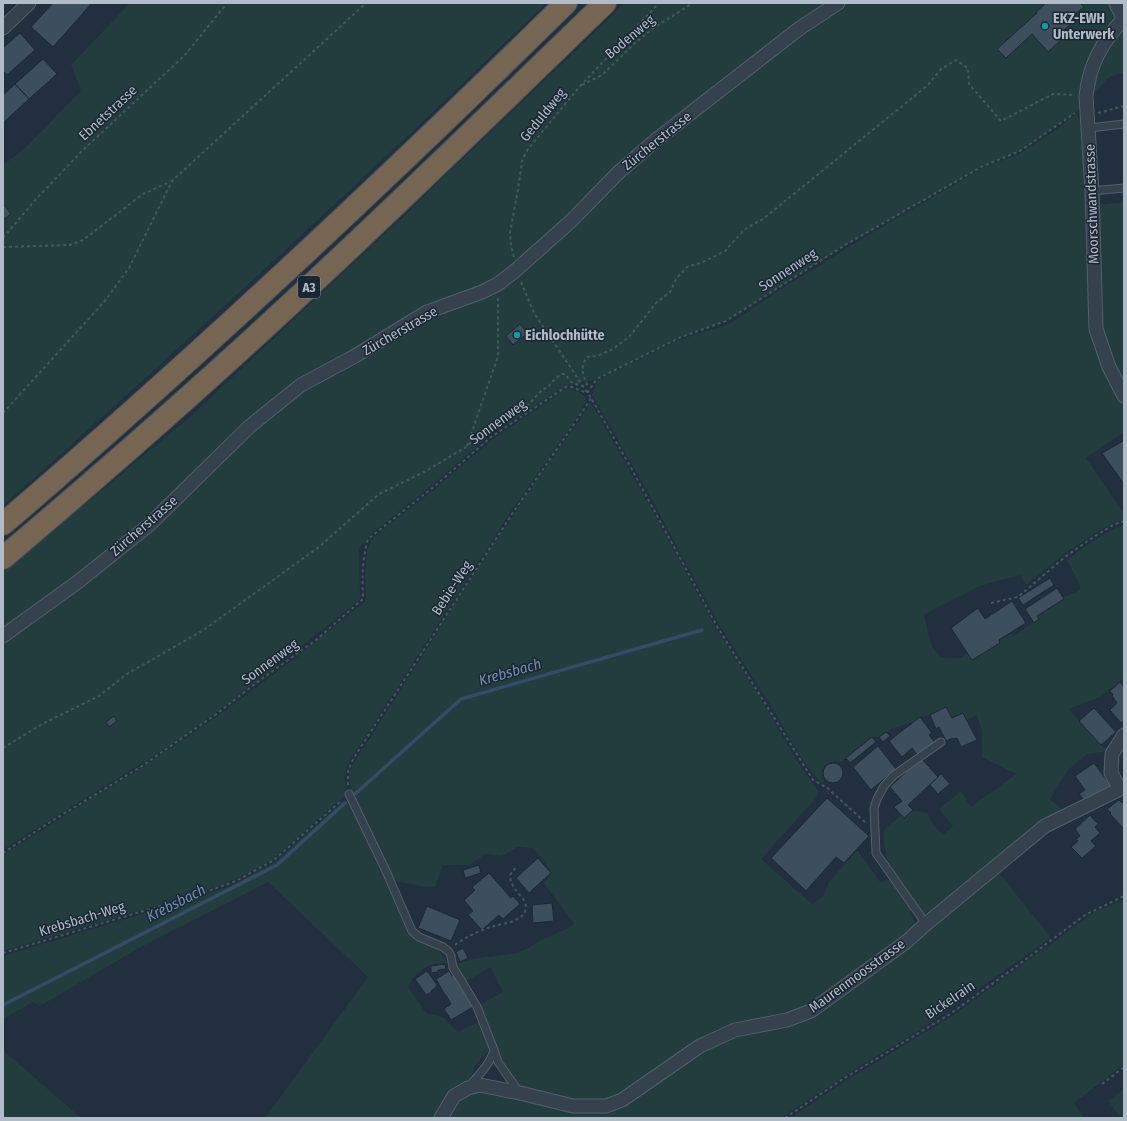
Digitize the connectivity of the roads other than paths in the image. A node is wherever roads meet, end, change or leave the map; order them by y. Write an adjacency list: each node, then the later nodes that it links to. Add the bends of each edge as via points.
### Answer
1 (29, 3): 8 (street)
2 (566, 3): 14 (highway, A3, via 240,314)
3 (605, 3): 15 (highway, A3, via 269,324)
4 (838, 3): 16 (street, Zürcherstrasse, via 800,28 656,140 498,284 427,312 301,385 250,426 148,525 79,581)
5 (1118, 3): 6 (street)
6 (1124, 15)
7 (1124, 18): 10 (street, Moorschwandstrasse, via 1099,52 1091,69 1086,96)
8 (3, 28)
9 (1124, 124): 10 (lane)
10 (1088, 128): 12 (street, Moorschwandstrasse)
11 (1124, 188): 12 (lane)
12 (1092, 191): 13 (street, Moorschwandstrasse, via 1096,329 1109,367)
13 (1124, 396)
14 (3, 524)
15 (3, 558)
16 (3, 636)
17 (1124, 735): 19 (street, via 1112,754 1111,773)
18 (941, 742): 21 (lane, via 893,776 884,786 874,808 876,853)
19 (1122, 790): 21 (street, Maurenmoosstrasse, via 1045,826)
20 (348, 794): 22 (lane, via 412,930 419,937 443,947 451,956 453,968 477,1007)
21 (926, 924): 24 (street, Maurenmoosstrasse, via 906,942 811,1011 787,1020 735,1030 700,1046 622,1100 606,1106 573,1106)
22 (494, 1050): 23 (lane, via 488,1065); 24 (lane, via 498,1062)
23 (468, 1088): 24 (street, Maurenmoosstrasse, via 480,1085); 25 (street, via 454,1096)
24 (520, 1093)
25 (441, 1118)

